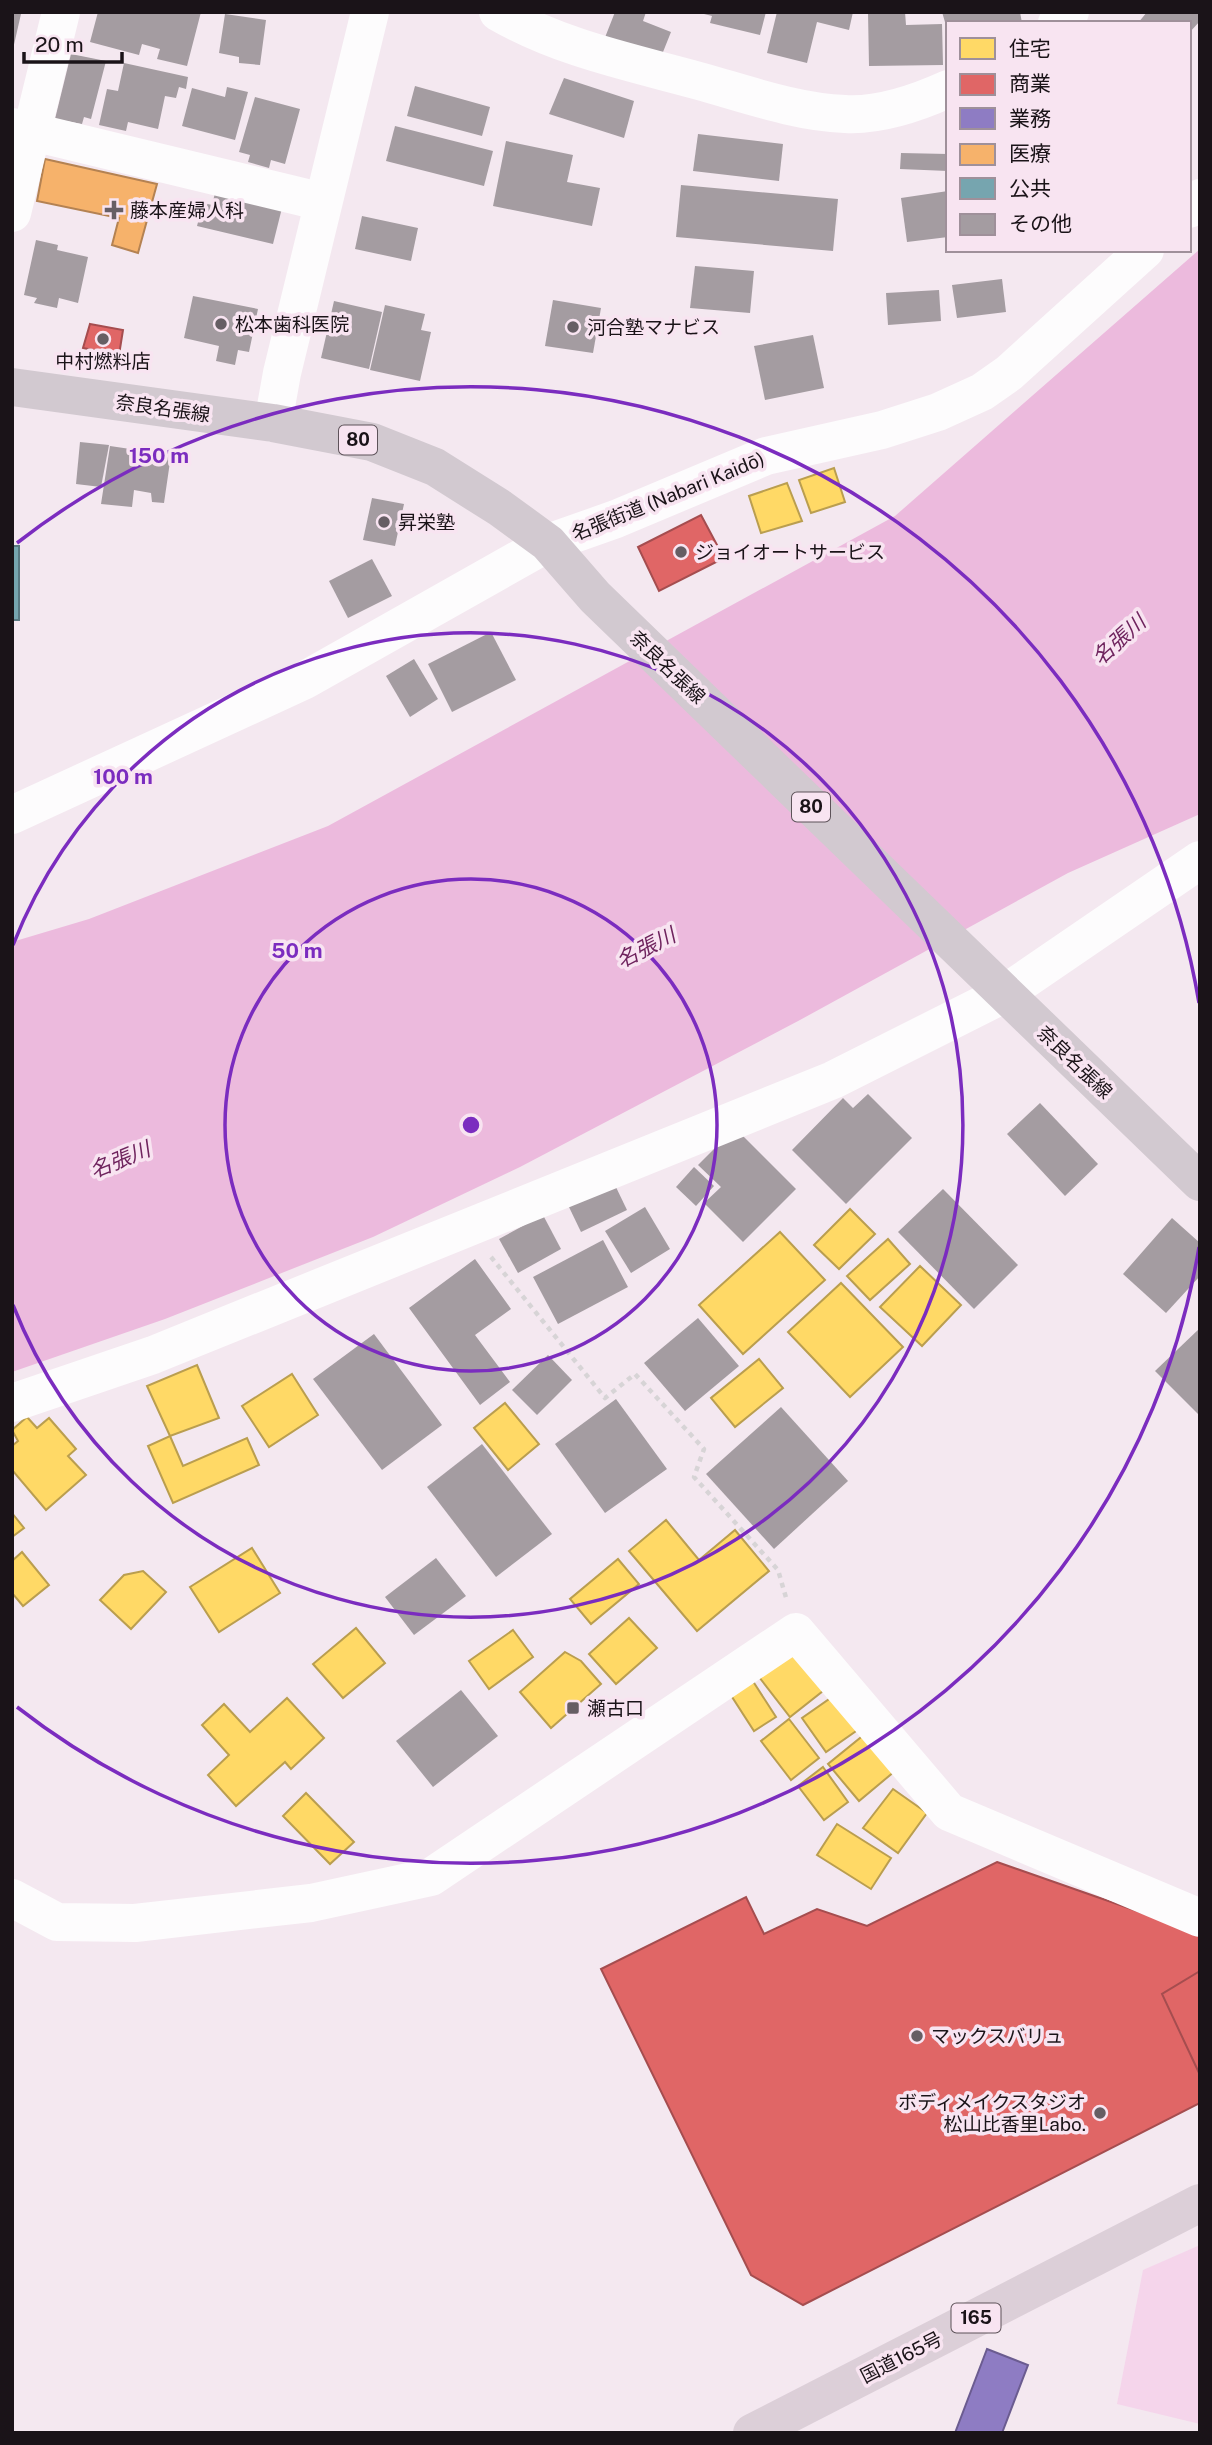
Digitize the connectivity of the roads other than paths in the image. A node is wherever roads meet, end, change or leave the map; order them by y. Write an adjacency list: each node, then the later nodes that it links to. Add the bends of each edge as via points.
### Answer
1 (61, 12): 5 (street)
2 (370, 12): 6 (street)
3 (498, 12): 4 (street, via 574,47 801,107 846,114 898,107)
4 (946, 90)
5 (22, 129): 6 (street); 7 (street)
6 (323, 202): 10 (street)
7 (12, 213)
8 (1143, 252): 11 (street, 名張街道 (Nabari Kaidō), via 982,392 882,430 766,456)
9 (12, 387): 10 (main road, 奈良名張線 / 80)
10 (273, 423): 11 (main road, 奈良名張線 / 80, via 372,442 435,467)
11 (548, 543): 12 (street, 名張街道 (Nabari Kaidō), via 305,680); 14 (main road, 奈良名張線 / 80, via 595,597)
12 (12, 815)
13 (1200, 860): 14 (street)
14 (994, 985): 15 (main road, 奈良名張線 / 80); 16 (street, via 833,1080 153,1355)
15 (1200, 1182)
16 (12, 1404)
17 (12, 1898): 18 (street, via 57,1922 135,1923 311,1903 431,1877 796,1632 949,1812)
18 (1200, 1918)
19 (1200, 2203): 20 (highway, 国道165号 / 165)
20 (752, 2433)

